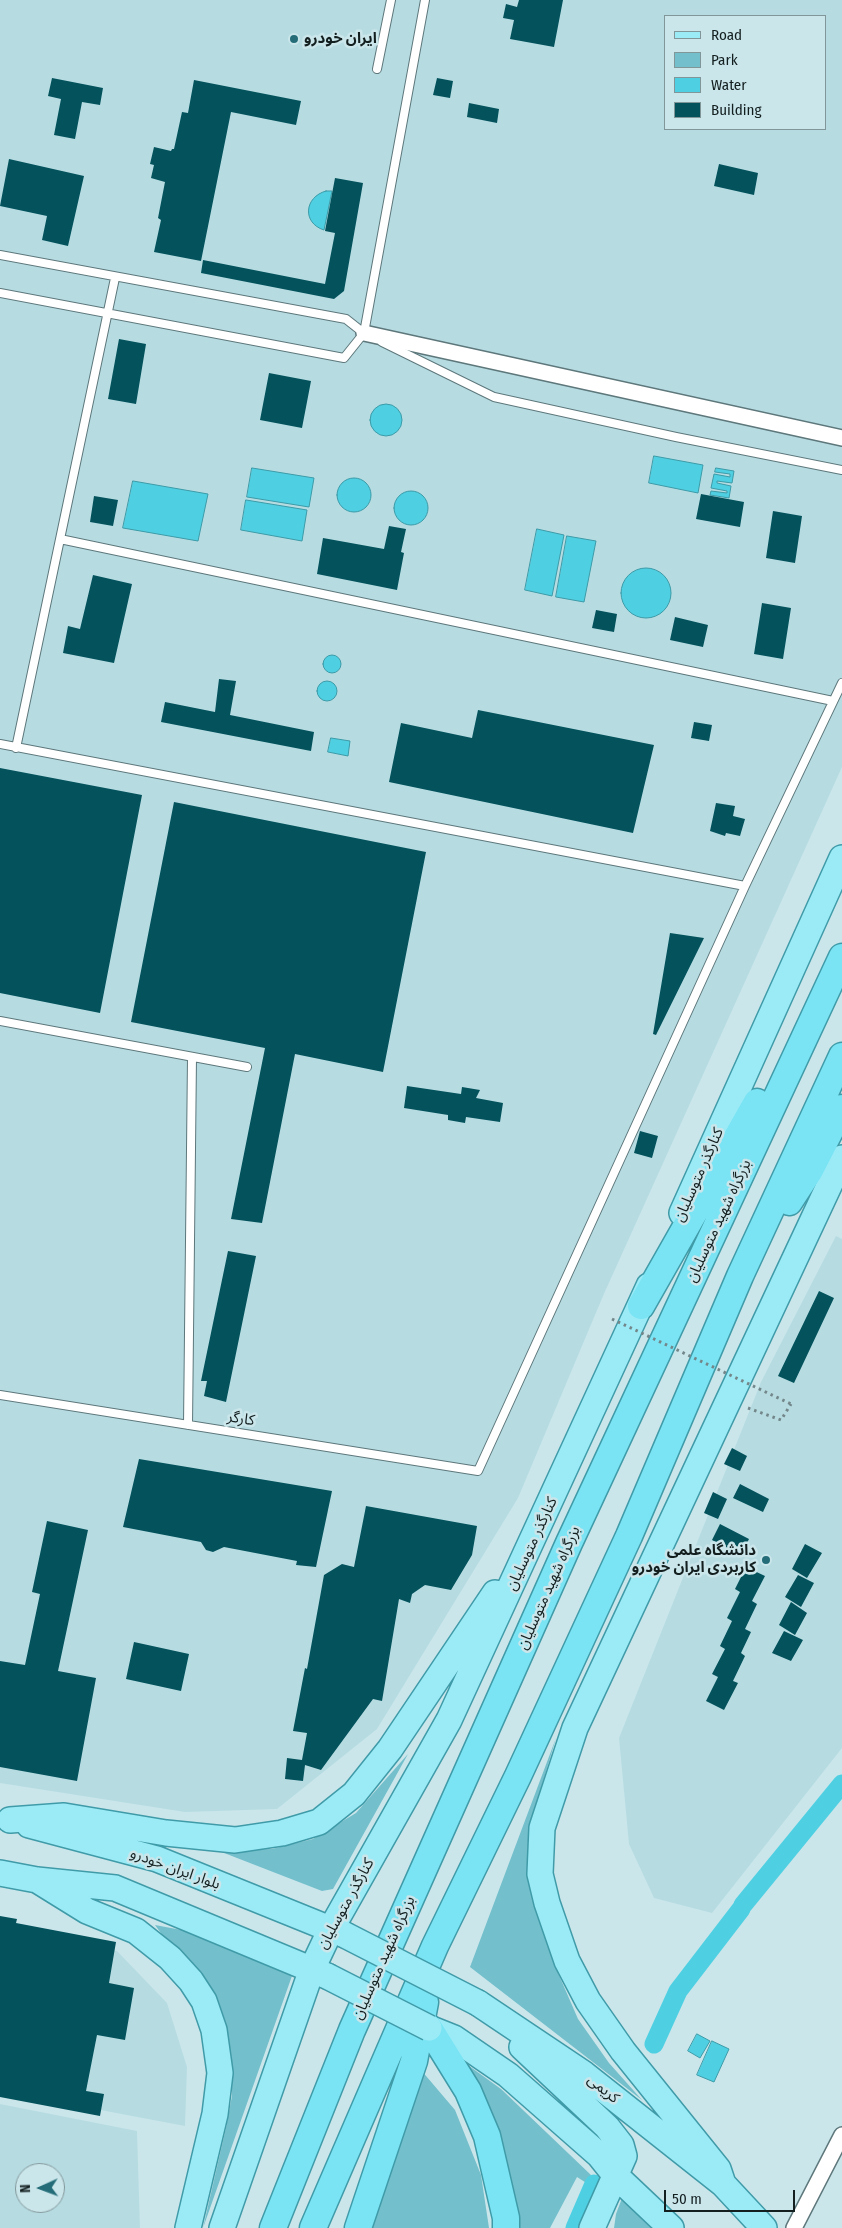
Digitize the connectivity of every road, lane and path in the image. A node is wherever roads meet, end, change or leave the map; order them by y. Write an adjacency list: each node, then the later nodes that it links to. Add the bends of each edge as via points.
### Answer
1 (391, 0): 3 (lane)
2 (425, 0): 8 (lane)
3 (377, 69)
4 (0, 256): 5 (lane)
5 (115, 278): 7 (lane); 8 (lane, via 346,319)
6 (0, 293): 7 (lane)
7 (107, 314): 8 (lane, via 344,358); 11 (lane)
8 (364, 333): 9 (street); 10 (lane, via 494,397 676,438)
9 (842, 438)
10 (842, 470)
11 (60, 539): 13 (lane); 15 (lane)
12 (842, 683): 13 (lane)
13 (833, 701): 17 (lane)
14 (0, 744): 15 (lane)
15 (16, 748): 17 (lane)
16 (842, 858): 26 (main road, کنارگذر متوسلیان)
17 (745, 886): 30 (lane, کارگر, via 478,1471)
18 (842, 955): 26 (highway); 45 (highway, بزرگراه شهید متوسلیان, via 569,1543 352,2030)
19 (0, 1021): 21 (lane)
20 (842, 1056): 25 (highway)
21 (192, 1057): 22 (lane); 30 (lane)
22 (247, 1067)
23 (842, 1108): 25 (highway, via 810,1170)
24 (842, 1158): 29 (main road)
25 (740, 1276): 36 (highway, via 629,1536)
26 (641, 1306): 31 (main road, کنارگذر متوسلیان)
27 (612, 1319): 29 (path, bridge, via 791,1404 781,1420)
28 (0, 1395): 30 (lane, کارگر)
29 (727, 1400): 42 (main road, via 575,1728 542,1828 540,1874 567,1962 588,2001 623,2051 718,2169)
30 (188, 1425)
31 (536, 1534): 32 (main road, via 390,1749 354,1794 319,1822 234,1840 166,1833 64,1816); 35 (main road, کنارگذر متوسلیان, via 449,1720)
32 (5, 1819): 35 (main road, بلوار ایران خودرو, via 156,1859)
33 (0, 1874): 34 (main road)
34 (37, 1880): 37 (main road, via 115,1888); 43 (main road, via 87,1911 136,1931 170,1958 204,2001 214,2030 220,2072 215,2114)
35 (338, 1932): 37 (main road, کنارگذر متوسلیان); 38 (main road, بلوار ایران خودرو, bridge)
36 (435, 1946): 46 (highway); 47 (highway, via 414,2061)
37 (319, 1972): 39 (main road, bridge); 44 (main road, کنارگذر متوسلیان)
38 (478, 2003): 41 (main road, via 607,2127 621,2145 624,2156); 42 (main road, کریمی, via 584,2074)
39 (429, 2028): 41 (main road, via 454,2038 508,2074 599,2155); 48 (highway, via 468,2091 487,2136)
40 (842, 2135): 52 (street)
41 (615, 2175): 49 (main road); 50 (main road)
42 (723, 2184): 51 (main road)
43 (188, 2228)
44 (222, 2228)
45 (273, 2228)
46 (313, 2228)
47 (358, 2228)
48 (506, 2228)
49 (592, 2228)
50 (671, 2228)
51 (764, 2228)
52 (794, 2228)

